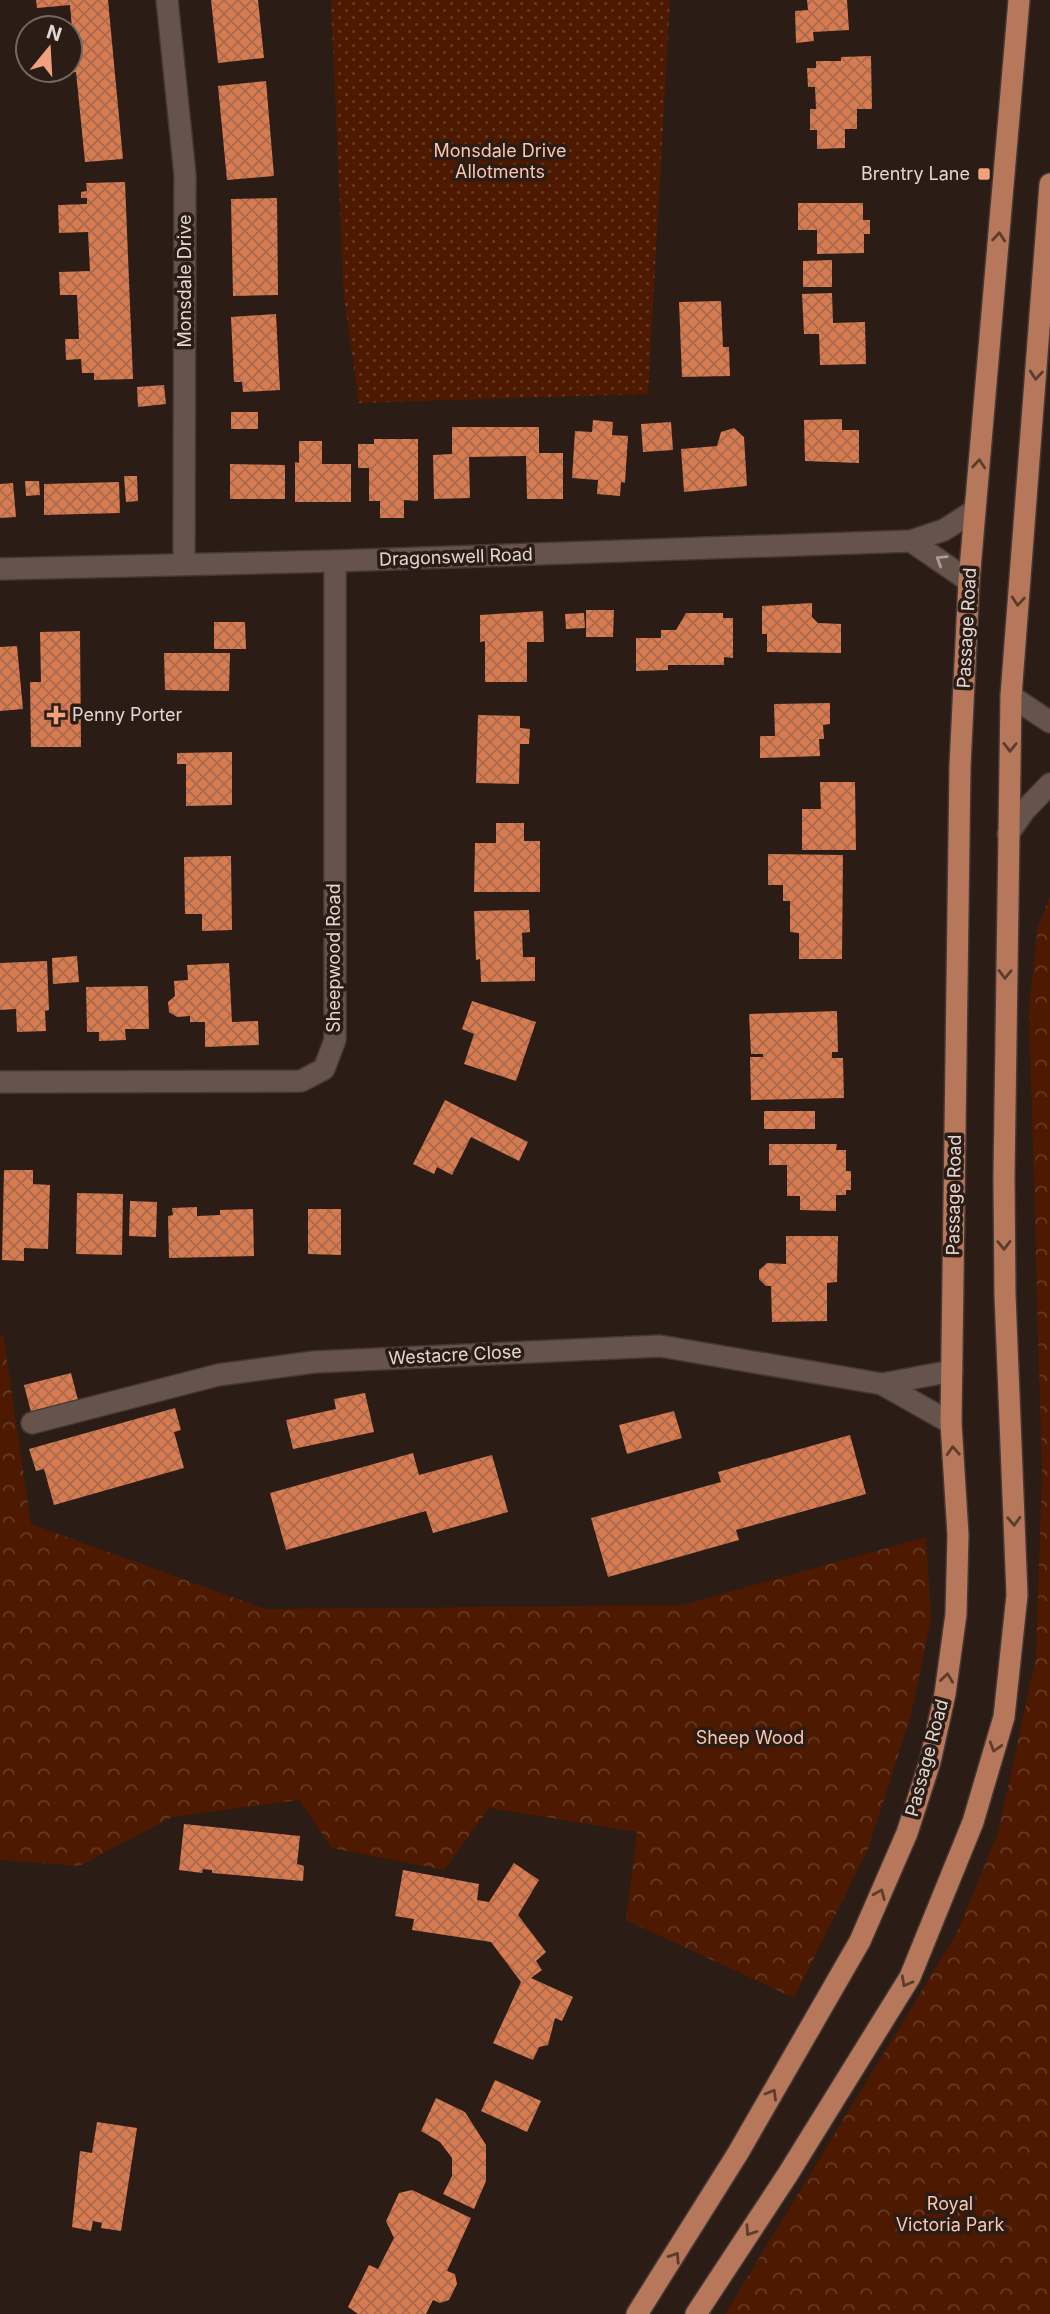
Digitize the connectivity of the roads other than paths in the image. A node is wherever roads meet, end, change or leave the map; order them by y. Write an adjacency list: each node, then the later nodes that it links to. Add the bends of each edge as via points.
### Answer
1 (167, 0): 7 (street, Monsdale Drive, via 185,175)
2 (1019, 0): 4 (main road, Passage Road, one-way to 2)
3 (1050, 184): 10 (main road, one-way to 10)
4 (975, 510): 5 (street, Dragonswell Road, via 944,530); 9 (main road, Passage Road)
5 (911, 541): 6 (street, Dragonswell Road); 9 (street, one-way to 5)
6 (335, 561): 7 (street, Dragonswell Road); 14 (street, Sheepwood Road, via 335,1040 324,1069 301,1081)
7 (184, 564): 8 (street, Dragonswell Road)
8 (0, 569)
9 (969, 581): 15 (main road, Passage Road, via 960,766)
10 (1011, 696): 11 (street); 13 (main road, one-way to 13)
11 (1050, 722)
12 (1050, 785): 13 (street)
13 (1008, 834): 20 (main road, one-way to 20, via 1004,1269 1017,1595 1004,1717 973,1822 910,1978)
14 (0, 1082)
15 (952, 1371): 16 (street, Westacre Close); 18 (main road, Passage Road)
16 (882, 1384): 17 (street, Westacre Close, via 719,1354 646,1346 314,1362 218,1375); 18 (street, Westacre Close)
17 (32, 1423)
18 (951, 1423): 19 (main road, Passage Road, one-way to 18, via 738,2154 860,1941 907,1833 930,1762 956,1614 958,1535)
19 (637, 2314)
20 (696, 2314)

